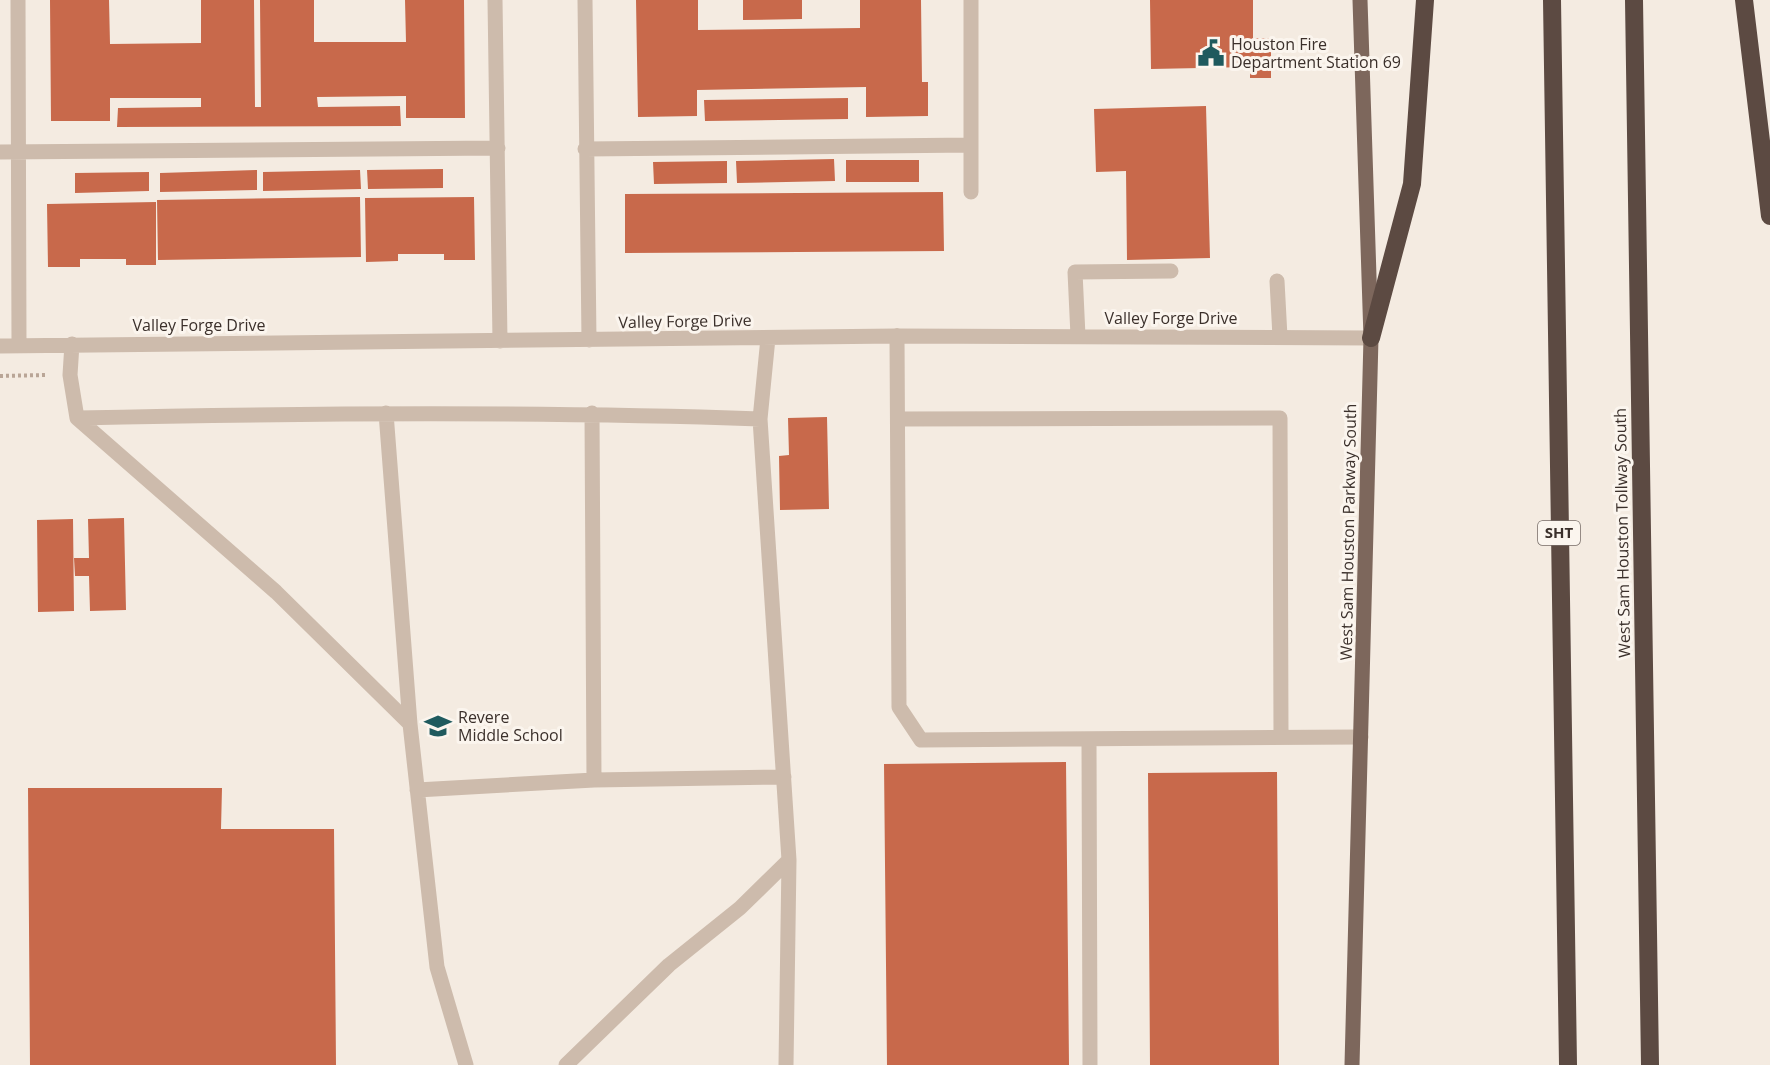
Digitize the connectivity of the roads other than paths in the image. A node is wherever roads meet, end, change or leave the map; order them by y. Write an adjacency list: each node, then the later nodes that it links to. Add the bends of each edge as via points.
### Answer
1 (18, 0): 14 (street)
2 (495, 0): 11 (street)
3 (585, 0): 12 (street)
4 (971, 0): 10 (street)
5 (1359, 0): 23 (main road, West Sam Houston Parkway South)
6 (1425, 0): 23 (highway, via 1412,184)
7 (1552, 0): 47 (highway, SHT)
8 (1634, 0): 48 (highway, West Sam Houston Tollway South)
9 (1744, 0): 16 (highway)
10 (971, 145): 12 (street); 15 (street)
11 (498, 148): 14 (street); 25 (street)
12 (585, 149): 24 (street)
13 (0, 152): 14 (street)
14 (18, 152): 27 (street)
15 (970, 192)
16 (1770, 216)
17 (1171, 271): 20 (street, via 1075,272)
18 (1277, 281): 21 (street)
19 (897, 336): 20 (street, Valley Forge Drive); 22 (street, Valley Forge Drive); 33 (street)
20 (1078, 336): 21 (street, Valley Forge Drive)
21 (1280, 337): 23 (street, Valley Forge Drive)
22 (768, 338): 24 (street, Valley Forge Drive); 32 (street)
23 (1371, 338): 36 (main road, West Sam Houston Parkway South)
24 (589, 340): 25 (street, Valley Forge Drive)
25 (500, 341): 26 (street, Valley Forge Drive)
26 (72, 344): 27 (street, Valley Forge Drive); 31 (street, via 70,375)
27 (19, 345): 28 (street, Valley Forge Drive)
28 (0, 346)
29 (386, 413): 30 (street); 31 (street); 34 (street)
30 (592, 413): 32 (street); 39 (street)
31 (77, 418): 34 (street, via 276,592)
32 (760, 419): 38 (street)
33 (898, 419): 35 (street, via 1281,418); 37 (street, via 899,707 921,740)
34 (410, 724): 40 (street)
35 (1281, 737): 36 (street); 37 (street)
36 (1361, 737): 46 (main road, West Sam Houston Parkway South)
37 (1089, 739): 45 (street)
38 (784, 777): 39 (street); 41 (street)
39 (594, 780): 40 (street)
40 (417, 789): 42 (street, via 437,967)
41 (789, 860): 43 (street, via 740,908 669,965); 44 (street)
42 (466, 1065)
43 (566, 1065)
44 (786, 1065)
45 (1090, 1065)
46 (1352, 1065)
47 (1568, 1065)
48 (1650, 1065)

